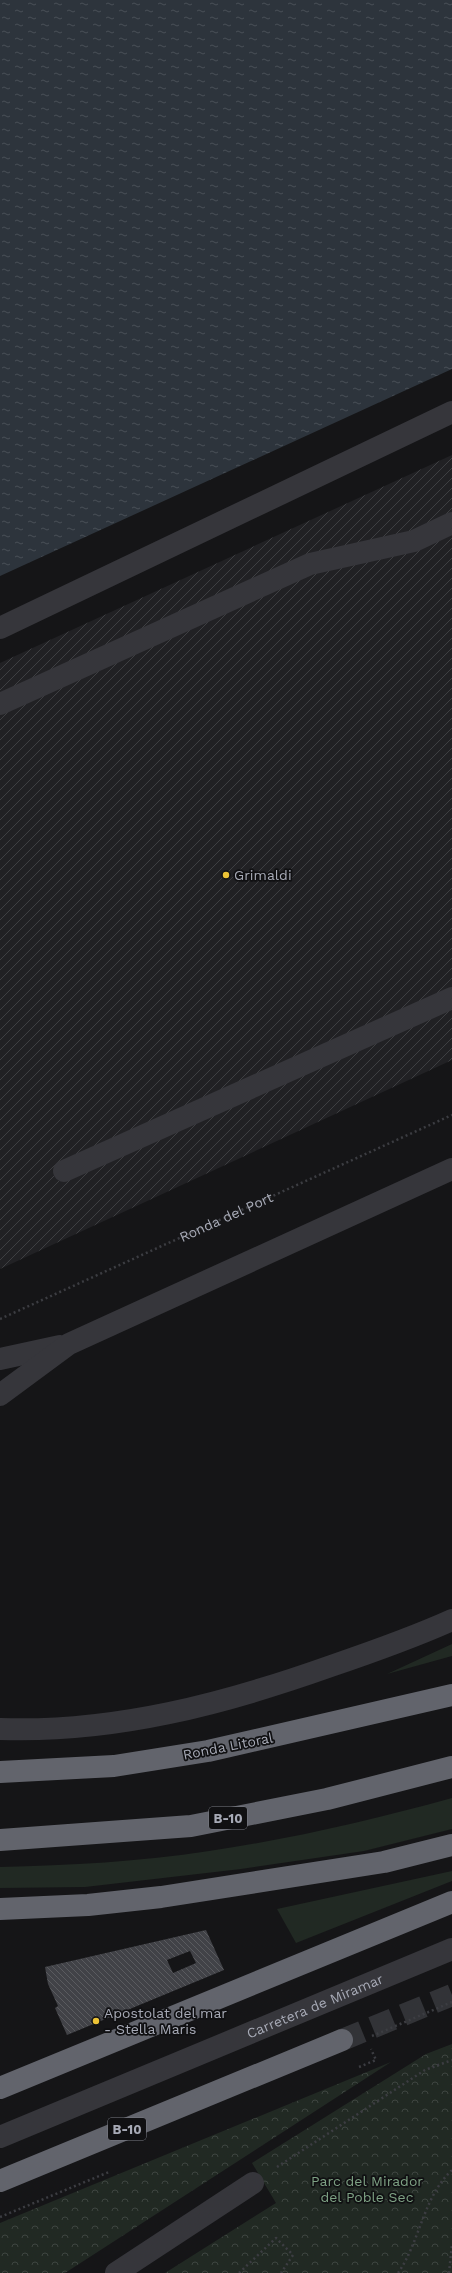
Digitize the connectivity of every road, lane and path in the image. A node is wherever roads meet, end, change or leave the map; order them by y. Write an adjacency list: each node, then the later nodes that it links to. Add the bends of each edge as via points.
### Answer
1 (452, 412): 3 (street)
2 (452, 523): 4 (street, via 414,541 310,564)
3 (0, 628)
4 (0, 704)
5 (452, 998): 8 (street)
6 (452, 1115): 9 (path, Ronda del Port)
7 (452, 1169): 10 (street)
8 (64, 1171)
9 (0, 1319)
10 (69, 1344): 11 (street); 12 (street)
11 (0, 1359)
12 (0, 1395)
13 (452, 1620): 15 (street, via 412,1638 226,1701 94,1726)
14 (452, 1695): 17 (highway, Ronda Litoral, via 208,1751 114,1766)
15 (0, 1729)
16 (452, 1767): 18 (highway, B-10, via 326,1799 190,1826)
17 (0, 1772)
18 (0, 1840)
19 (452, 1845): 21 (highway, via 384,1862 161,1897)
20 (452, 1902): 25 (highway)
21 (0, 1909)
22 (452, 1949): 26 (street, Carretera de Miramar)
23 (342, 2040): 28 (highway, B-10)
24 (452, 2060): 29 (path, via 425,2070)
25 (0, 2088)
26 (0, 2137)
27 (452, 2170): 31 (path, via 444,2178 421,2220)
28 (0, 2181)
29 (253, 2183): 32 (street)
30 (452, 2244): 35 (path)
31 (400, 2272)
32 (116, 2273)
33 (239, 2273): 34 (path, via 276,2238 293,2255)
34 (281, 2273)
35 (449, 2273)

